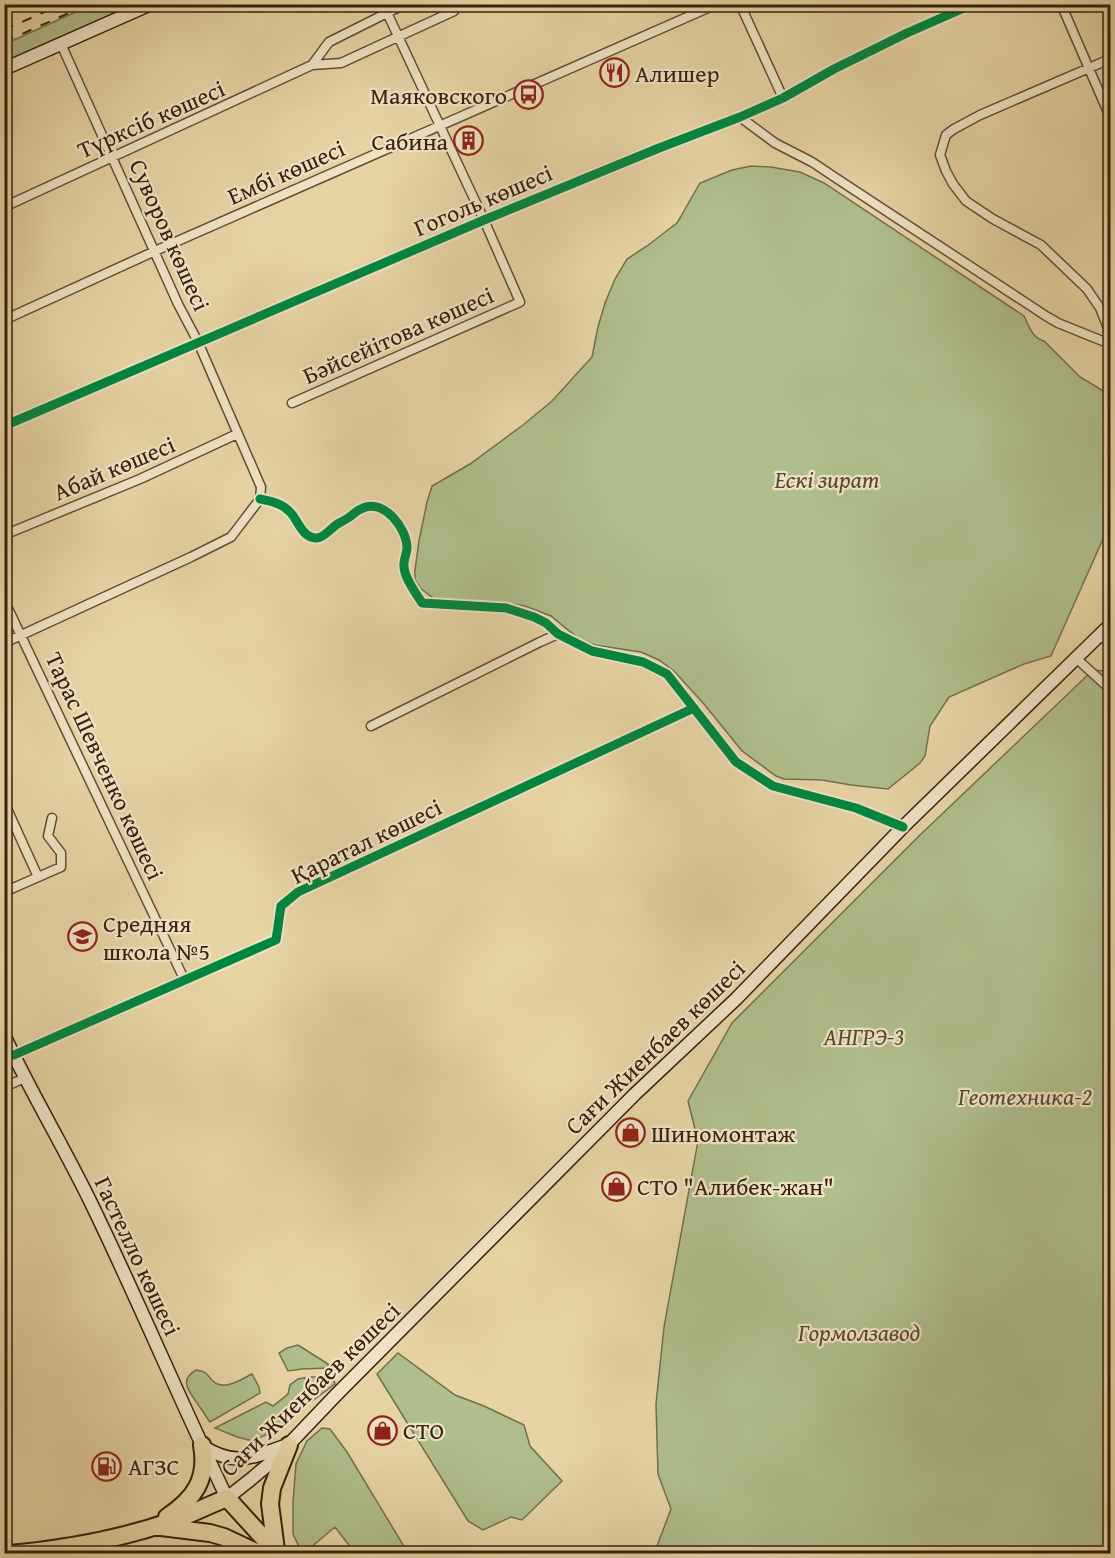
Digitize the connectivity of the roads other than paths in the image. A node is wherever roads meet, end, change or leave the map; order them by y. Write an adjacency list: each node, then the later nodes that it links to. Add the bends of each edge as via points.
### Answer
1 (151, 4): 10 (main road)
2 (405, 4): 8 (street, Түрксіб көшесі)
3 (460, 4): 9 (street, Түрксіб көшесі, via 454,11)
4 (717, 4): 18 (street, Ембі көшесі)
5 (740, 4): 15 (street)
6 (973, 4): 15 (street, Гоголь көшесі, via 906,33)
7 (1061, 4): 13 (street)
8 (385, 9): 9 (street); 12 (street, Түрксіб көшесі, via 329,42)
9 (399, 37): 12 (street, Түрксіб көшесі, via 341,63); 18 (street)
10 (61, 44): 14 (main road); 19 (street, Суворов көшесі)
11 (1110, 58): 13 (street)
12 (312, 65): 19 (street, Түрксіб көшесі)
13 (1089, 68): 17 (street); 24 (street, via 954,129 946,135 940,155 966,201 1041,246 1087,289)
14 (4, 69)
15 (783, 98): 16 (street, Гоголь көшесі)
16 (740, 117): 21 (street, Гоголь көшесі); 26 (street, via 775,144 819,167 1052,320)
17 (1110, 117)
18 (440, 127): 21 (street); 22 (street, Ембі көшесі)
19 (113, 157): 20 (street, Түрксіб көшесі); 22 (street, Суворов көшесі)
20 (4, 207)
21 (484, 220): 25 (street, Гоголь көшесі); 27 (street, Бәйсейітова көшесі, via 520,302)
22 (154, 251): 23 (street, Ембі көшесі); 25 (street, Суворов көшесі)
23 (4, 320)
24 (1110, 333)
25 (198, 342): 28 (street, Гоголь көшесі); 29 (street, Суворов көшесі)
26 (1110, 345)
27 (292, 403)
28 (4, 426)
29 (237, 434): 30 (street, Суворов көшесі, via 261,487); 31 (street, Абай көшесі, via 140,480)
30 (260, 498): 34 (street, via 280,504 303,531 318,538 365,507 384,509 406,537 404,566 422,603 506,608 534,617); 35 (street, via 231,537)
31 (4, 535)
32 (4, 600): 35 (street, Тарас Шевченко көшесі)
33 (1110, 625): 36 (main road, Сағи Жиенбаев көшесі)
34 (558, 634): 40 (street, via 592,651 643,662 667,674); 41 (street)
35 (21, 635): 37 (street); 47 (street, Тарас Шевченко көшесі)
36 (1105, 639): 38 (main road, Сағи Жиенбаев көшесі)
37 (4, 643)
38 (1077, 659): 39 (street); 44 (main road, Сағи Жиенбаев көшесі)
39 (1110, 689)
40 (694, 708): 44 (street, via 736,762 773,786 856,808); 47 (street, Қаратал көшесі, via 298,892 281,906 276,940)
41 (371, 726)
42 (4, 802): 45 (street)
43 (52, 818): 45 (street, via 48,836 61,853 61,867)
44 (903, 827): 53 (main road, Сағи Жиенбаев көшесі)
45 (38, 877): 46 (street)
46 (4, 892)
47 (185, 981): 49 (street, Қаратал көшесі)
48 (4, 1035): 49 (main road, Гастелло көшесі)
49 (14, 1055): 50 (main road, Гастелло көшесі)
50 (25, 1078): 51 (street); 52 (main road, Гастелло көшесі, via 91,1204)
51 (4, 1087)
52 (202, 1445): 53 (main road, via 232,1460); 54 (main road, Гастелло көшесі); 55 (highway, via 203,1473 197,1489 180,1509)
53 (289, 1445): 54 (main road, Сағи Жиенбаев көшесі); 56 (highway, via 272,1488)
54 (227, 1498): 55 (highway); 56 (highway)
55 (154, 1526): 56 (highway, via 210,1533); 57 (highway, via 68,1547)
56 (271, 1552)
57 (10, 1554)

